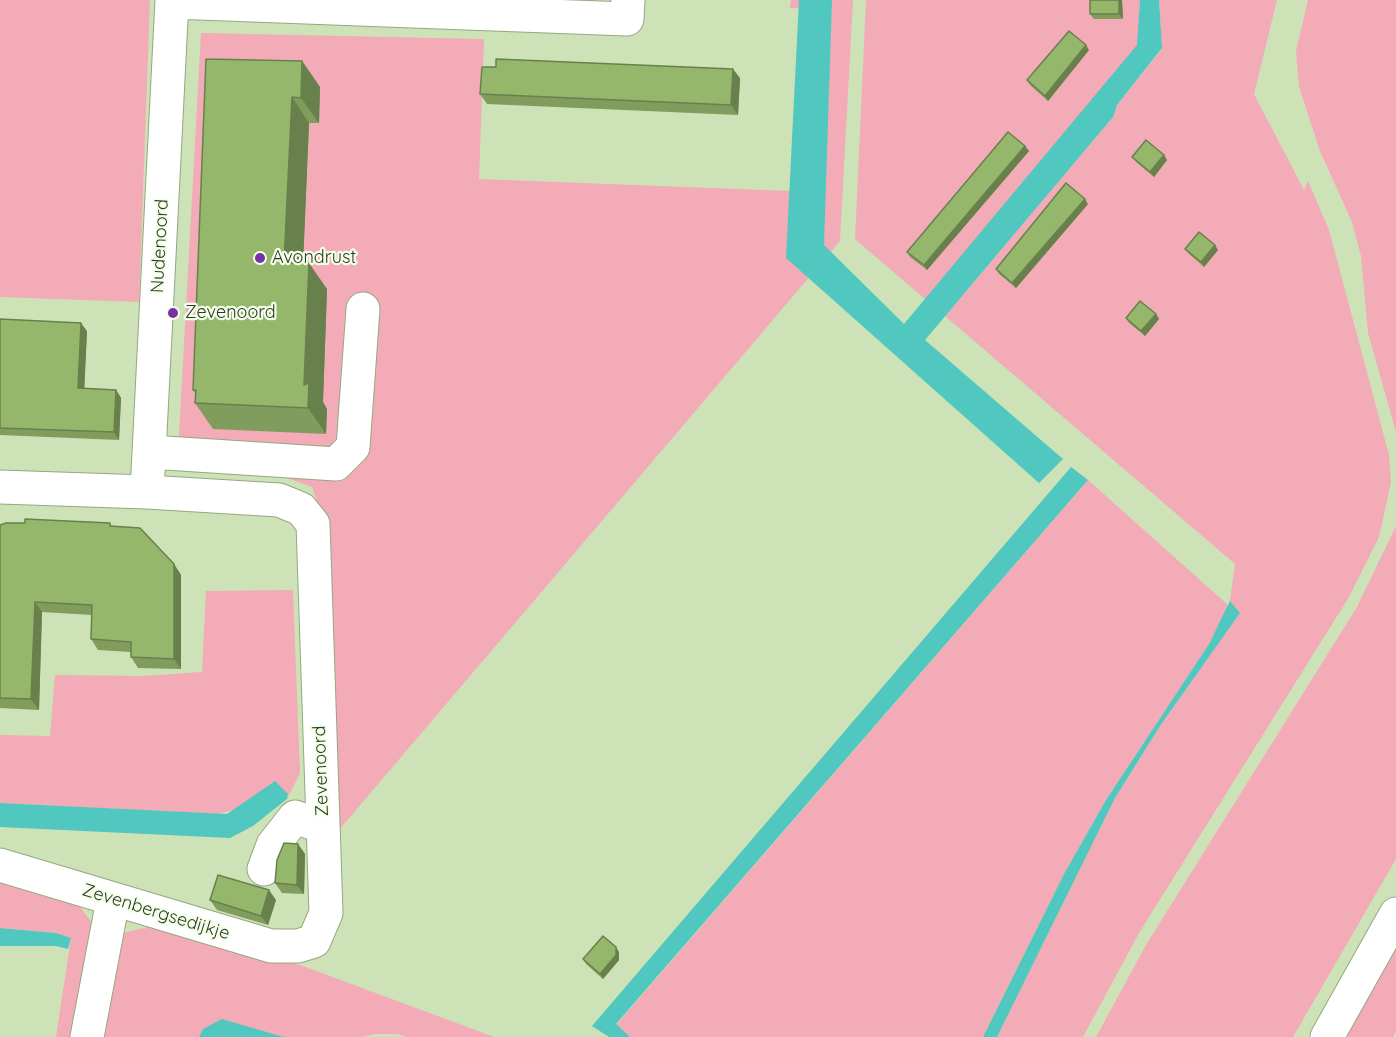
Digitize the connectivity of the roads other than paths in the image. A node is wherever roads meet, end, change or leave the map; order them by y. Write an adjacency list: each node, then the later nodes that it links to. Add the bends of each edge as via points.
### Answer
1 (628, 0): 2 (main road, via 627,19)
2 (172, 1): 4 (main road, Nudenoord)
3 (363, 309): 4 (main road, via 353,447 336,464)
4 (150, 452): 6 (main road, Nudenoord)
5 (0, 487): 6 (main road, Zevenoord)
6 (147, 492): 7 (main road, Zevenoord, via 279,500 301,509 312,524)
7 (323, 827): 9 (main road, via 295,817 273,844); 12 (main road, Zevenoord, via 326,913)
8 (0, 865): 10 (main road, Zevenbergsedijkje)
9 (264, 869)
10 (113, 900): 12 (main road, Zevenbergsedijkje, via 271,946 298,946); 13 (main road)
11 (1396, 914): 14 (main road)
12 (314, 941)
13 (87, 1037)
14 (1328, 1037)

